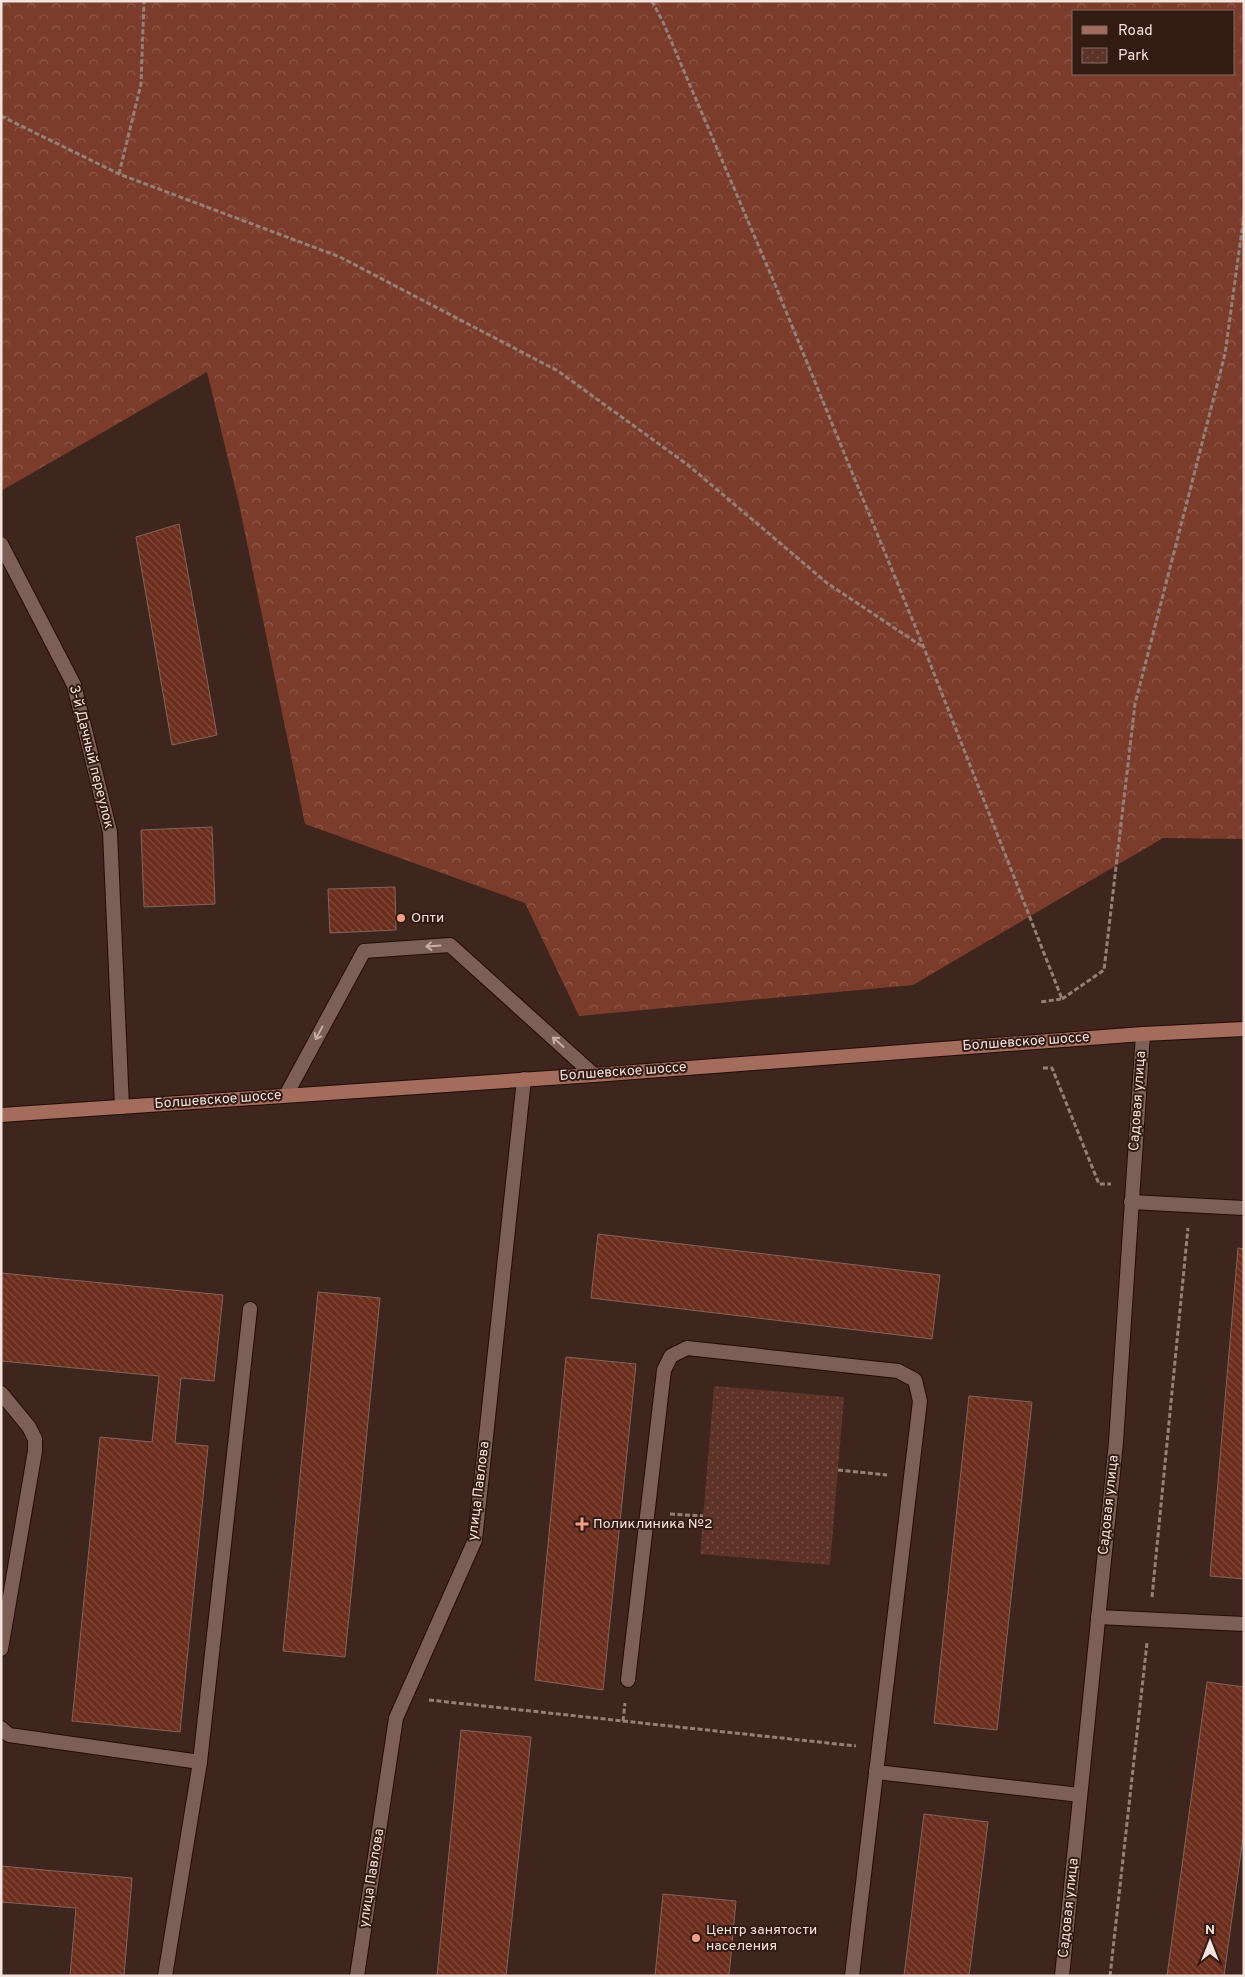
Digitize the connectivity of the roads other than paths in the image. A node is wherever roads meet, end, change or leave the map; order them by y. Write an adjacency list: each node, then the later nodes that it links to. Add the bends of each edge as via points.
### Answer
1 (1, 544): 7 (street, 3-й Дачный переулок, via 74,685 110,832)
2 (1244, 1029): 3 (main road, Болшевское шоссе)
3 (1143, 1034): 4 (main road, Болшевское шоссе); 9 (street, Садовая улица)
4 (594, 1074): 5 (main road, Болшевское шоссе); 6 (street, one-way to 6, via 450,945 364,951)
5 (524, 1079): 6 (main road, Болшевское шоссе); 22 (street, улица Павлова, via 475,1540 396,1718)
6 (286, 1095): 7 (main road, Болшевское шоссе)
7 (122, 1107): 8 (main road, Болшевское шоссе)
8 (1, 1115)
9 (1131, 1202): 10 (street); 13 (street, Садовая улица, via 1116,1442)
10 (1244, 1208)
11 (250, 1309): 18 (street)
12 (1, 1393): 15 (street, via 29,1427 35,1440)
13 (1098, 1616): 14 (street); 20 (street, Садовая улица)
14 (1244, 1624)
15 (1, 1649)
16 (628, 1680): 19 (street, via 664,1370 671,1356 687,1348 898,1371 915,1380 920,1401)
17 (1, 1728): 18 (street, via 9,1735)
18 (200, 1762): 21 (street)
19 (876, 1772): 20 (street); 23 (street)
20 (1080, 1795): 24 (street, Садовая улица)
21 (165, 1976)
22 (357, 1976)
23 (852, 1976)
24 (1062, 1976)

